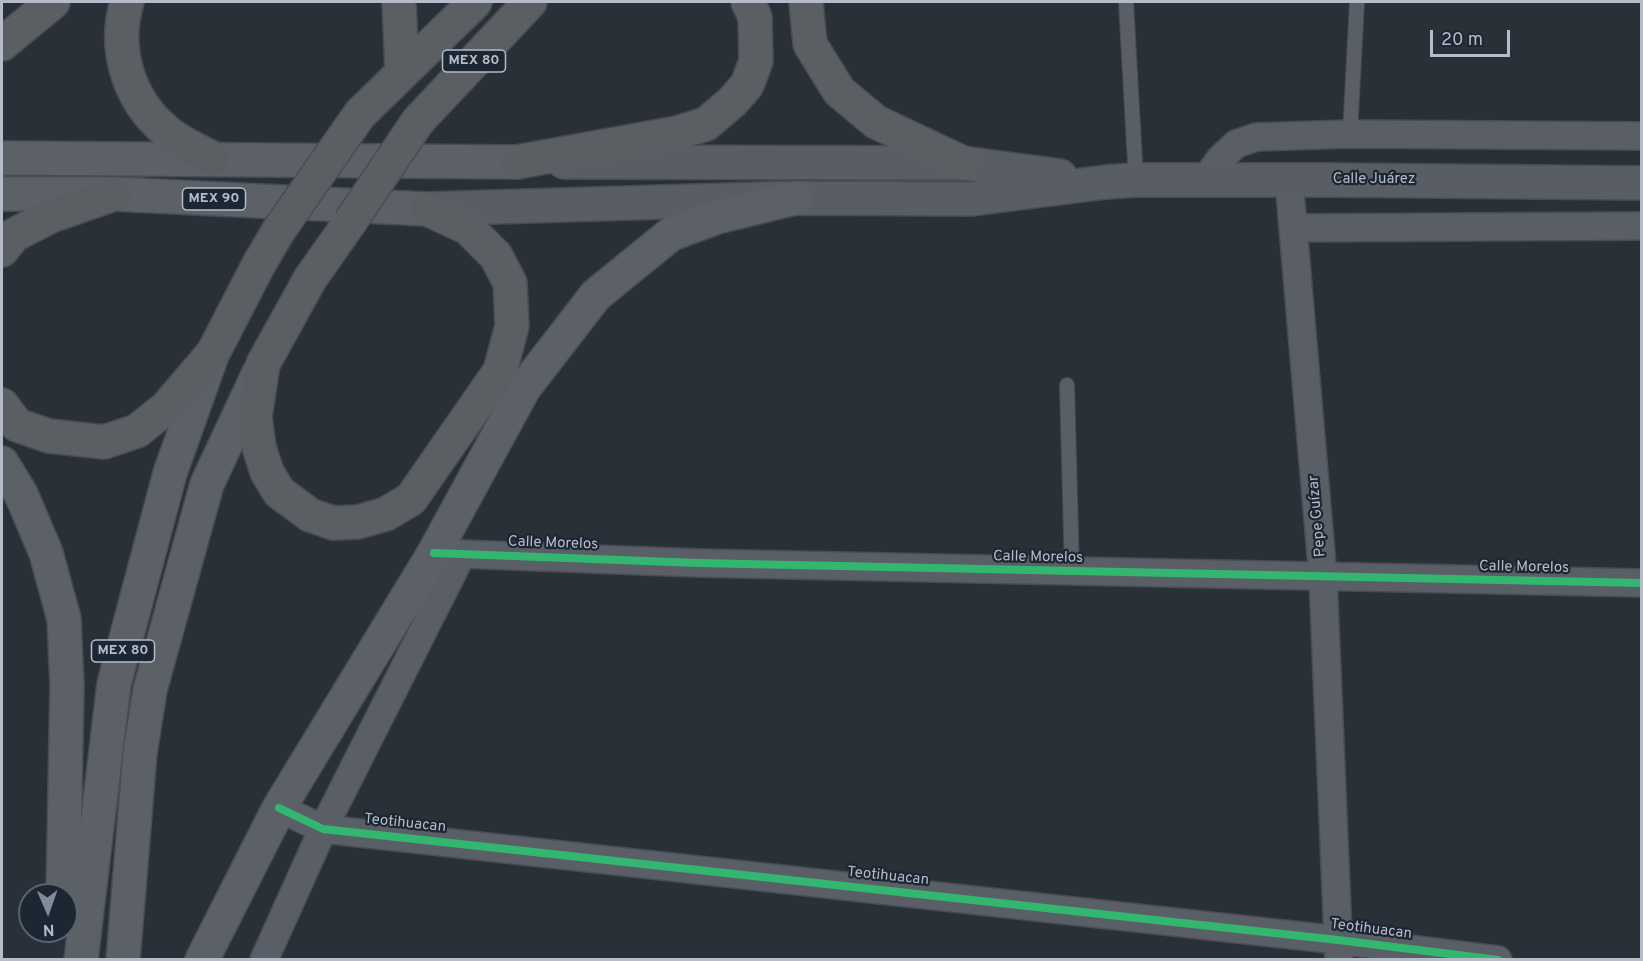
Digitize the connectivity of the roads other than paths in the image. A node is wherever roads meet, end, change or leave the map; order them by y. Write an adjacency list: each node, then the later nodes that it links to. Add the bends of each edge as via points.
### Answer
1 (53, 2): 10 (highway)
2 (127, 2): 15 (highway, via 121,21 124,65 137,100 165,131)
3 (399, 2): 11 (highway)
4 (475, 2): 11 (highway, MEX 80)
5 (530, 2): 30 (highway, MEX 80, bridge, via 418,121 310,279)
6 (748, 2): 16 (highway, via 756,17 756,61 747,85 706,124 647,139)
7 (806, 2): 17 (highway, via 810,44 839,91 876,122)
8 (1126, 2): 19 (lane)
9 (1357, 2): 12 (lane)
10 (2, 44)
11 (402, 71): 29 (highway, MEX 80, bridge, via 360,114 279,230)
12 (1350, 134): 13 (street); 18 (street, via 1256,137 1236,144)
13 (1641, 136)
14 (2, 158): 15 (main road)
15 (213, 158): 16 (main road)
16 (517, 162): 17 (main road)
17 (963, 163): 19 (main road)
18 (1205, 180): 19 (main road, Calle Juárez); 20 (main road, Calle Juárez)
19 (1121, 181): 24 (main road, via 972,198)
20 (1289, 181): 21 (main road, Calle Juárez); 27 (street, Pepe Guízar)
21 (1641, 183)
22 (2, 194): 23 (main road, MEX 90)
23 (114, 194): 25 (main road, MEX 90); 28 (highway, via 51,216 15,236)
24 (795, 198): 25 (main road); 34 (main road, via 717,217 671,234 596,295 524,388)
25 (427, 209): 30 (highway, via 468,228 496,256 510,283 512,326 500,371 411,499 386,514 358,522 333,523 310,515 279,492 267,472 255,417)
26 (1641, 226): 27 (street)
27 (1294, 228): 36 (street, Pepe Guízar)
28 (2, 250)
29 (213, 353): 32 (highway, via 167,407 137,431 104,442 49,436 17,425); 44 (main road, MEX 80, via 170,473 114,684)
30 (263, 364): 45 (main road, MEX 80, via 207,484 150,690 140,753)
31 (1067, 385): 35 (lane)
32 (2, 405)
33 (2, 463): 40 (main road, via 21,494 46,553 64,619 67,686)
34 (448, 553): 35 (street, Calle Morelos); 38 (main road); 39 (street)
35 (1072, 572): 36 (street, Calle Morelos)
36 (1323, 578): 37 (street, Calle Morelos); 42 (street, Pepe Guízar)
37 (1641, 583)
38 (279, 808): 39 (street, Teotihuacan); 46 (main road)
39 (323, 829): 42 (street, Teotihuacan); 47 (street)
40 (63, 883)
41 (62, 943): 43 (main road)
42 (1338, 950): 48 (street, Teotihuacan)
43 (62, 960)
44 (81, 960)
45 (123, 960)
46 (202, 960)
47 (264, 960)
48 (1498, 960)

